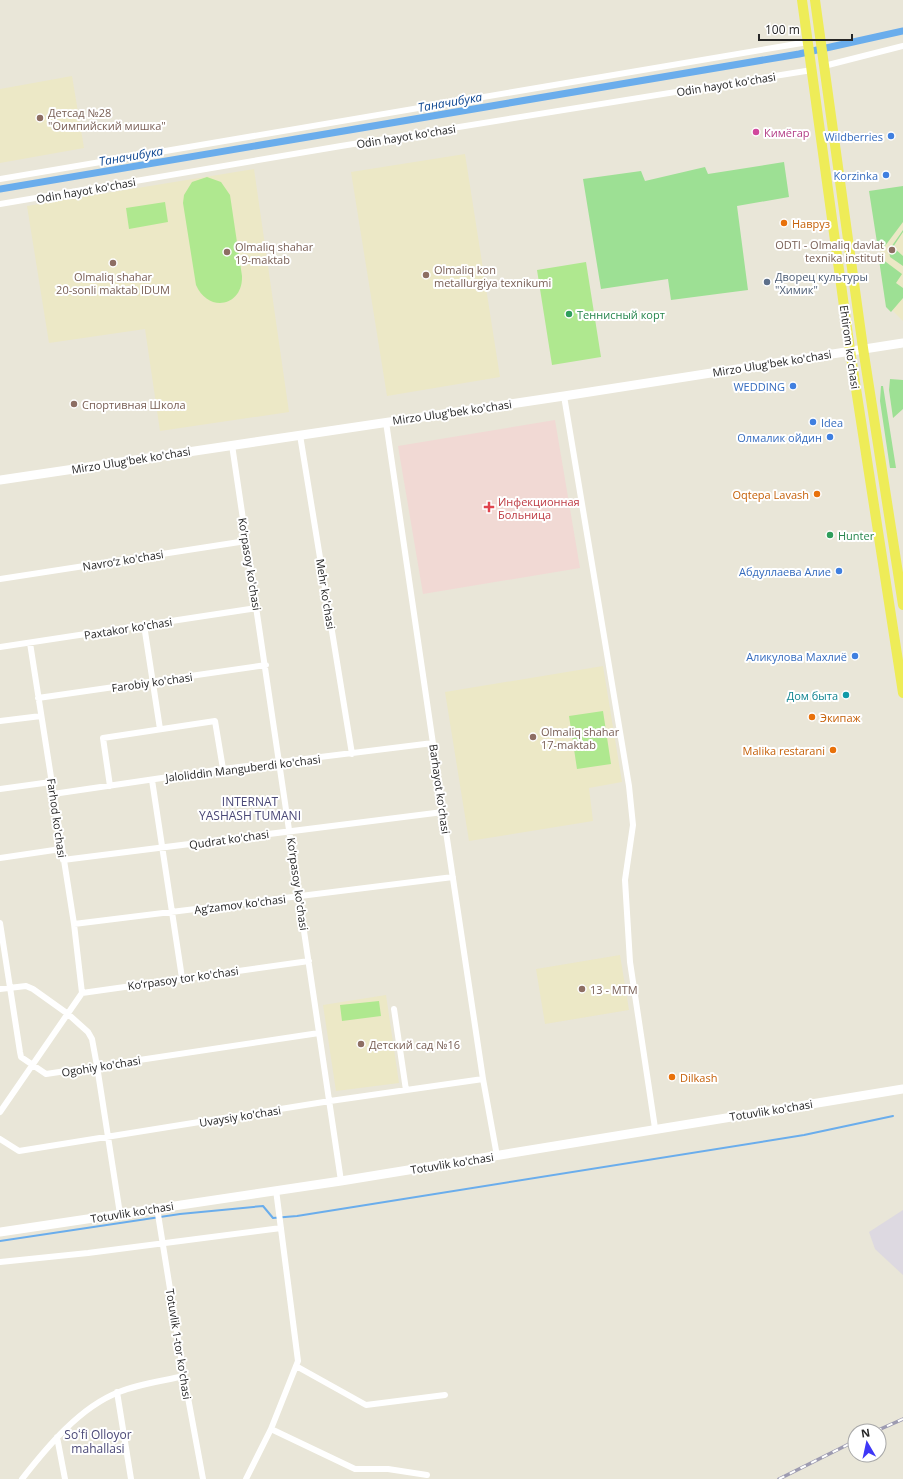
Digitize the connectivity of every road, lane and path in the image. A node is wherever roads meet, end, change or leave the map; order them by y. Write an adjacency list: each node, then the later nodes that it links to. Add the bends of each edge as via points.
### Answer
1 (802, 0): 3 (main road, Ehtirom ko'chasi)
2 (815, 0): 5 (main road, Ehtirom ko'chasi)
3 (808, 42): 6 (main road, Ehtirom ko'chasi); 7 (street)
4 (903, 46): 5 (street)
5 (824, 64): 10 (main road, Ehtirom ko'chasi)
6 (812, 70): 8 (street, Odin hayot ko'chasi); 11 (main road, Ehtirom ko'chasi)
7 (0, 179)
8 (0, 204)
9 (903, 343): 10 (main road, Mirzo Ulug'bek ko'chasi)
10 (863, 348): 11 (main road, Mirzo Ulug'bek ko'chasi); 19 (main road, Ehtirom ko'chasi)
11 (850, 350): 12 (main road, Mirzo Ulug'bek ko'chasi); 26 (main road, Ehtirom ko'chasi)
12 (564, 396): 13 (main road, Mirzo Ulug'bek ko'chasi); 66 (street, via 629,786 633,825 624,880 630,962)
13 (386, 422): 14 (main road, Mirzo Ulug'bek ko'chasi); 31 (street, Barhayot ko'chasi)
14 (300, 435): 15 (main road, Mirzo Ulug'bek ko'chasi); 32 (street, Mehr ko'chasi)
15 (232, 445): 16 (main road, Mirzo Ulug'bek ko'chasi); 17 (street, Ko‘rpasoy ko'chasi)
16 (0, 480)
17 (246, 540): 18 (street, Navro‘z ko'chasi); 20 (street, Ko‘rpasoy ko'chasi)
18 (0, 579)
19 (903, 605)
20 (257, 608): 21 (street, Paxtakor ko'chasi); 24 (street, Ko‘rpasoy ko'chasi)
21 (144, 625): 22 (street, Paxtakor ko'chasi); 25 (street)
22 (30, 642): 23 (street, Paxtakor ko'chasi); 27 (street, Farhod ko'chasi)
23 (0, 647)
24 (266, 665): 25 (street, Farobiy ko'chasi); 33 (street, Ko‘rpasoy ko'chasi)
25 (153, 682): 27 (street, Farobiy ko'chasi); 30 (street)
26 (903, 693)
27 (38, 698): 28 (street, Farhod ko'chasi)
28 (41, 716): 29 (street); 36 (street, Farhod ko'chasi)
29 (0, 721)
30 (160, 729): 34 (street, via 216,721); 37 (street, via 103,738)
31 (433, 742): 32 (street, Jaloliddin Manguberdi ko'chasi); 40 (street, Barhayot ko'chasi)
32 (352, 754): 33 (street, Jaloliddin Manguberdi ko'chasi)
33 (280, 762): 34 (street, Jaloliddin Manguberdi ko'chasi); 41 (street, Ko‘rpasoy ko'chasi)
34 (223, 769): 35 (street, Jaloliddin Manguberdi ko'chasi)
35 (152, 780): 37 (street, Jaloliddin Manguberdi ko'chasi); 42 (street)
36 (51, 782): 38 (street); 39 (street, Farhod ko'chasi)
37 (110, 786): 39 (street, Jaloliddin Manguberdi ko'chasi)
38 (0, 790)
39 (53, 794): 43 (street, Farhod ko'chasi)
40 (443, 812): 41 (street, Qudrat ko'chasi); 46 (street, Barhayot ko'chasi)
41 (291, 831): 42 (street, Qudrat ko'chasi); 47 (street, Ko‘rpasoy ko'chasi)
42 (164, 848): 45 (street, Qudrat ko'chasi); 48 (street)
43 (61, 849): 44 (street); 45 (street, Farhod ko'chasi)
44 (0, 858)
45 (63, 860): 50 (street, Farhod ko'chasi)
46 (453, 877): 47 (street, Ag‘zamov ko'chasi); 61 (street, Barhayot ko'chasi)
47 (300, 896): 48 (street, Ag‘zamov ko'chasi); 51 (street, Ko‘rpasoy ko'chasi)
48 (171, 913): 50 (street, Ag‘zamov ko'chasi); 52 (street)
49 (0, 923): 53 (street, Ogohiy ko'chasi)
50 (74, 924): 55 (street, Farhod ko'chasi)
51 (309, 961): 52 (street, Ko‘rpasoy tor ko'chasi); 58 (street, Ko‘rpasoy ko'chasi)
52 (182, 978): 55 (street, Ko‘rpasoy tor ko'chasi)
53 (10, 987): 54 (street); 57 (street, via 26,986 33,989); 59 (street, Ogohiy ko'chasi, via 21,1057)
54 (0, 989)
55 (82, 992): 57 (street)
56 (394, 1009): 63 (street)
57 (68, 1014): 59 (street); 60 (street, via 92,1039)
58 (320, 1033): 60 (street, Ogohiy ko'chasi); 64 (street, Ko‘rpasoy ko'chasi)
59 (33, 1065): 60 (street, Ogohiy ko'chasi, via 46,1074); 65 (street)
60 (97, 1066): 67 (street)
61 (483, 1079): 63 (street, Uvaysiy ko'chasi); 69 (street, Barhayot ko'chasi)
62 (903, 1089): 66 (main road, Totuvlik ko'chasi)
63 (406, 1090): 64 (street, Uvaysiy ko'chasi)
64 (330, 1101): 67 (street, Uvaysiy ko'chasi); 70 (street, Ko‘rpasoy ko'chasi)
65 (0, 1112)
66 (655, 1128): 69 (main road, Totuvlik ko'chasi)
67 (109, 1137): 68 (street, Uvaysiy ko'chasi, via 19,1151); 73 (street)
68 (0, 1138)
69 (497, 1156): 70 (main road, Totuvlik ko'chasi)
70 (341, 1180): 71 (main road, Totuvlik ko'chasi)
71 (276, 1190): 72 (main road, Totuvlik ko'chasi); 74 (street)
72 (157, 1211): 73 (main road, Totuvlik ko'chasi); 76 (street, Totuvlik 1-tor ko'chasi)
73 (120, 1214): 75 (main road, Totuvlik ko'chasi)
74 (281, 1226): 76 (street); 78 (street, via 298,1361)
75 (0, 1232)
76 (163, 1243): 77 (street); 79 (street, Totuvlik 1-tor ko'chasi)
77 (0, 1262)
78 (296, 1366): 81 (street, via 366,1405); 82 (street)
79 (184, 1376): 80 (street); 88 (street, Totuvlik 1-tor ko'chasi)
80 (117, 1392): 83 (street, via 88,1410); 87 (street)
81 (445, 1395)
82 (271, 1429): 84 (street, via 355,1469 388,1469); 89 (street)
83 (57, 1437): 85 (street); 86 (street)
84 (427, 1475)
85 (22, 1479)
86 (65, 1479)
87 (131, 1479)
88 (203, 1479)
89 (246, 1479)

